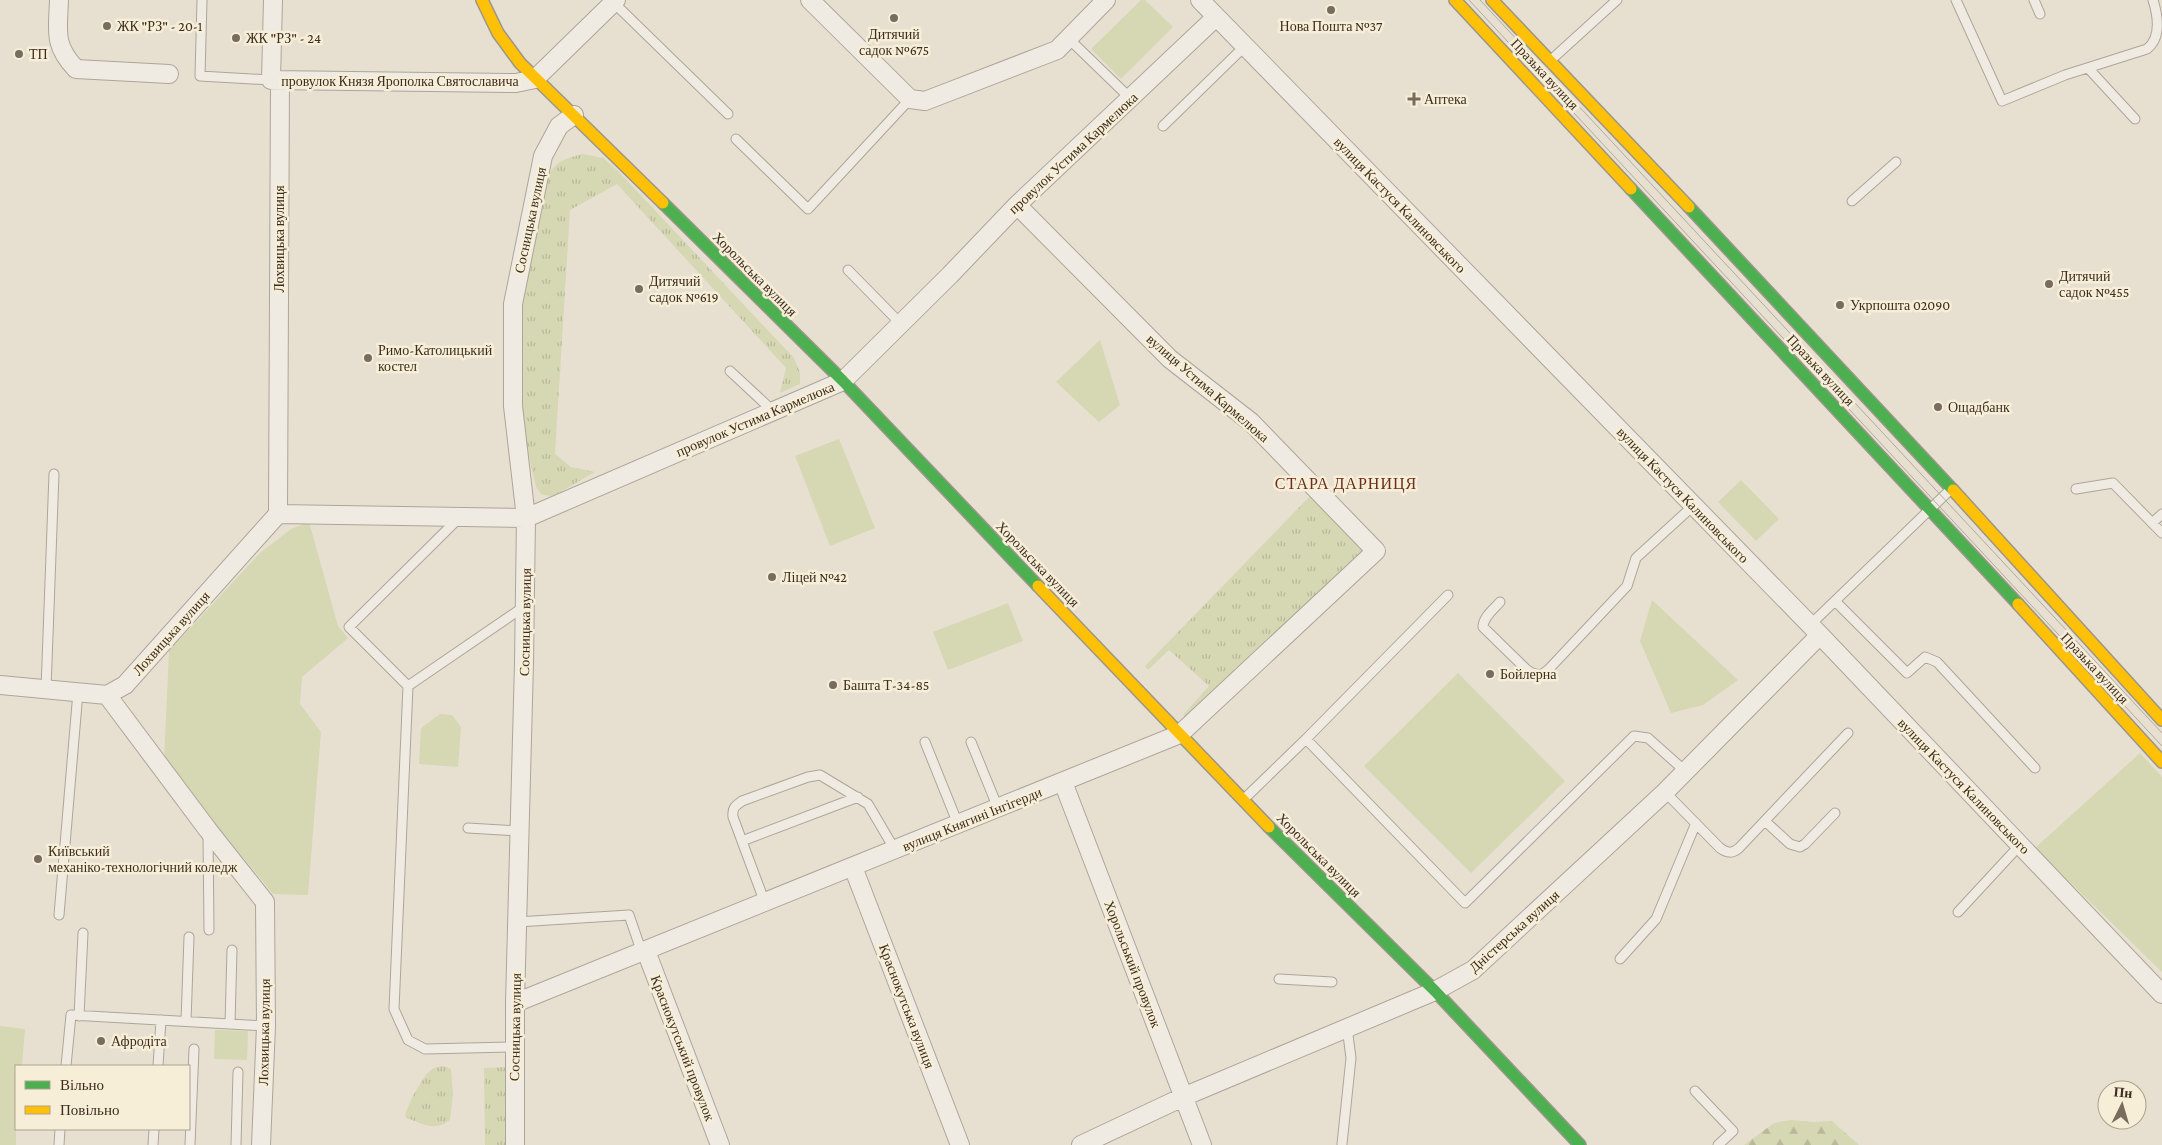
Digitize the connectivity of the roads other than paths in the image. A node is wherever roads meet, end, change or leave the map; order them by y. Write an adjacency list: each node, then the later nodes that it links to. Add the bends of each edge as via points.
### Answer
1 (59, 0): 21 (street, via 58,43 64,57 76,69)
2 (202, 0): 23 (lane, via 200,76)
3 (273, 0): 23 (street, Лохвицька вулиця)
4 (482, 0): 22 (street, Хорольська вулиця, via 499,35)
5 (810, 0): 24 (street)
6 (1106, 0): 17 (street)
7 (1200, 0): 16 (street, вулиця Кастуся Калиновського)
8 (1455, 0): 43 (street, Празька вулиця)
9 (1492, 0): 19 (street, Празька вулиця)
10 (1616, 0): 19 (lane)
11 (1956, 0): 20 (lane, via 2002,101)
12 (2034, 0): 15 (lane)
13 (2152, 0): 20 (lane, via 2158,28 2152,45)
14 (613, 1): 22 (street, провулок Князя Ярополка Святославича); 26 (lane)
15 (2040, 14)
16 (1216, 17): 18 (street, вулиця Кастуся Калиновського); 25 (street, провулок Устима Кармелюка)
17 (1068, 38): 24 (street, via 1057,50 925,101); 25 (lane)
18 (1245, 46): 29 (lane); 42 (street, вулиця Кастуся Калиновського)
19 (1549, 62): 40 (street, Празька вулиця, via 1716,235)
20 (2088, 68): 28 (lane)
21 (169, 74)
22 (535, 79): 23 (street, провулок Князя Ярополка Святославича, via 516,84); 27 (street, Хорольська вулиця)
23 (276, 80): 44 (street, Лохвицька вулиця)
24 (910, 99): 30 (lane, via 808,209)
25 (1131, 99): 33 (street, провулок Устима Кармелюка)
26 (728, 114)
27 (574, 115): 37 (street, Хорольська вулиця); 47 (street, Сосницька вулиця, via 559,126 544,156 513,304 513,406)
28 (2135, 118)
29 (1163, 126)
30 (736, 139)
31 (1896, 162): 32 (lane)
32 (1852, 201)
33 (1018, 205): 35 (street, провулок Устима Кармелюка); 50 (street, вулиця Устима Кармелюка, via 1170,359 1251,422)
34 (848, 270): 35 (lane)
35 (901, 324): 37 (street, провулок Устима Кармелюка)
36 (730, 372): 38 (lane)
37 (843, 381): 38 (street, провулок Устима Кармелюка); 63 (street, Хорольська вулиця)
38 (773, 411): 47 (street, провулок Устима Кармелюка)
39 (54, 474): 58 (lane)
40 (1951, 489): 43 (lane); 61 (street, Празька вулиця)
41 (2076, 489): 48 (lane, via 2113,483)
42 (1693, 506): 53 (lane, via 1636,558 1628,586 1541,675 1526,669 1483,627 1483,622); 55 (street, вулиця Кастуся Калиновського)
43 (1930, 509): 52 (lane); 67 (street, Празька вулиця)
44 (278, 514): 46 (street, провулок Устима Кармелюка); 60 (street, Лохвицька вулиця, via 125,686)
45 (2162, 514): 48 (lane)
46 (459, 518): 47 (street, провулок Устима Кармелюка); 57 (lane, via 349,627)
47 (526, 518): 54 (street, Сосницька вулиця)
48 (2152, 523): 49 (lane)
49 (2162, 533)
50 (1376, 551): 63 (street, вулиця Княгині Інгігерди)
51 (1448, 595): 64 (lane)
52 (1835, 601): 55 (lane); 68 (lane, via 1907,673 1925,657 1936,662)
53 (1500, 602)
54 (526, 605): 57 (lane); 81 (street, Сосницька вулиця)
55 (1815, 630): 69 (street, Дністерська вулиця); 83 (street, вулиця Кастуся Калиновського)
56 (0, 685): 58 (street)
57 (408, 686): 107 (lane, via 394,1009 408,1040 425,1050)
58 (46, 689): 59 (street)
59 (78, 692): 60 (street); 88 (lane)
60 (107, 695): 80 (street, Лохвицька вулиця)
61 (2162, 720)
62 (1848, 733): 76 (lane)
63 (1180, 734): 70 (street, вулиця Княгині Інгігерди); 73 (street, Хорольська вулиця)
64 (1306, 739): 69 (lane, via 1465,903 1634,736 1648,738); 73 (lane)
65 (925, 742): 78 (lane)
66 (971, 742): 74 (lane)
67 (2162, 762)
68 (2035, 768)
69 (1685, 771): 71 (street, Дністерська вулиця)
70 (1063, 782): 74 (street, вулиця Княгині Інгігерди); 113 (street, Хорольський провулок)
71 (1665, 792): 77 (lane); 98 (street, Дністерська вулиця, via 1473,970)
72 (858, 797): 82 (lane); 82 (lane, via 827,778 814,775 742,801 733,811); 84 (lane, via 868,804)
73 (1242, 800): 98 (street, Хорольська вулиця)
74 (998, 808): 78 (street, вулиця Княгині Інгігерди)
75 (1835, 813): 76 (lane, via 1800,847 1790,844)
76 (1765, 821): 77 (lane, via 1733,853 1726,852)
77 (1696, 823): 95 (lane, via 1656,919)
78 (958, 824): 84 (street, вулиця Княгині Інгігерди)
79 (468, 828): 81 (lane)
80 (208, 830): 90 (lane); 105 (street, Лохвицька вулиця, via 265,902)
81 (519, 831): 89 (street, Сосницька вулиця)
82 (742, 841): 86 (lane)
83 (2020, 845): 87 (lane); 99 (street, вулиця Кастуся Калиновського)
84 (895, 850): 85 (street, вулиця Княгині Інгігерди)
85 (853, 867): 86 (street, вулиця Княгині Інгігерди); 125 (street, Краснокутська вулиця)
86 (765, 903): 94 (street, вулиця Княгині Інгігерди)
87 (1958, 912)
88 (59, 915)
89 (517, 922): 94 (lane, via 629,915); 100 (street, Сосницька вулиця)
90 (208, 930)
91 (83, 933): 101 (lane)
92 (189, 937): 103 (lane)
93 (232, 950): 104 (lane)
94 (644, 952): 100 (street, вулиця Княгині Інгігерди); 124 (street, Краснокутський провулок)
95 (1620, 959)
96 (1279, 979): 97 (lane)
97 (1332, 982)
98 (1435, 990): 106 (street, Дністерська вулиця); 127 (street, Хорольська вулиця)
99 (2162, 994)
100 (515, 1003): 107 (street, Сосницька вулиця)
101 (79, 1016): 102 (lane); 109 (lane, via 71,1015)
102 (161, 1020): 103 (lane); 110 (lane)
103 (186, 1021): 104 (lane)
104 (230, 1024): 105 (lane)
105 (266, 1026): 122 (street, Лохвицька вулиця)
106 (1347, 1027): 113 (street, Дністерська вулиця); 117 (lane, via 1351,1058)
107 (514, 1047): 123 (street, Сосницька вулиця)
108 (194, 1049): 120 (lane)
109 (66, 1065)
110 (158, 1065)
111 (238, 1072): 121 (lane)
112 (1695, 1091): 128 (lane, via 1733,1131)
113 (1183, 1097): 116 (street, Дністерська вулиця); 126 (street, Хорольський провулок)
114 (60, 1130): 118 (lane)
115 (154, 1130): 119 (lane)
116 (1091, 1143)
117 (1342, 1144)
118 (58, 1145)
119 (153, 1145)
120 (190, 1145)
121 (236, 1145)
122 (262, 1145)
123 (515, 1145)
124 (720, 1145)
125 (960, 1145)
126 (1202, 1145)
127 (1580, 1145)
128 (1718, 1145)

